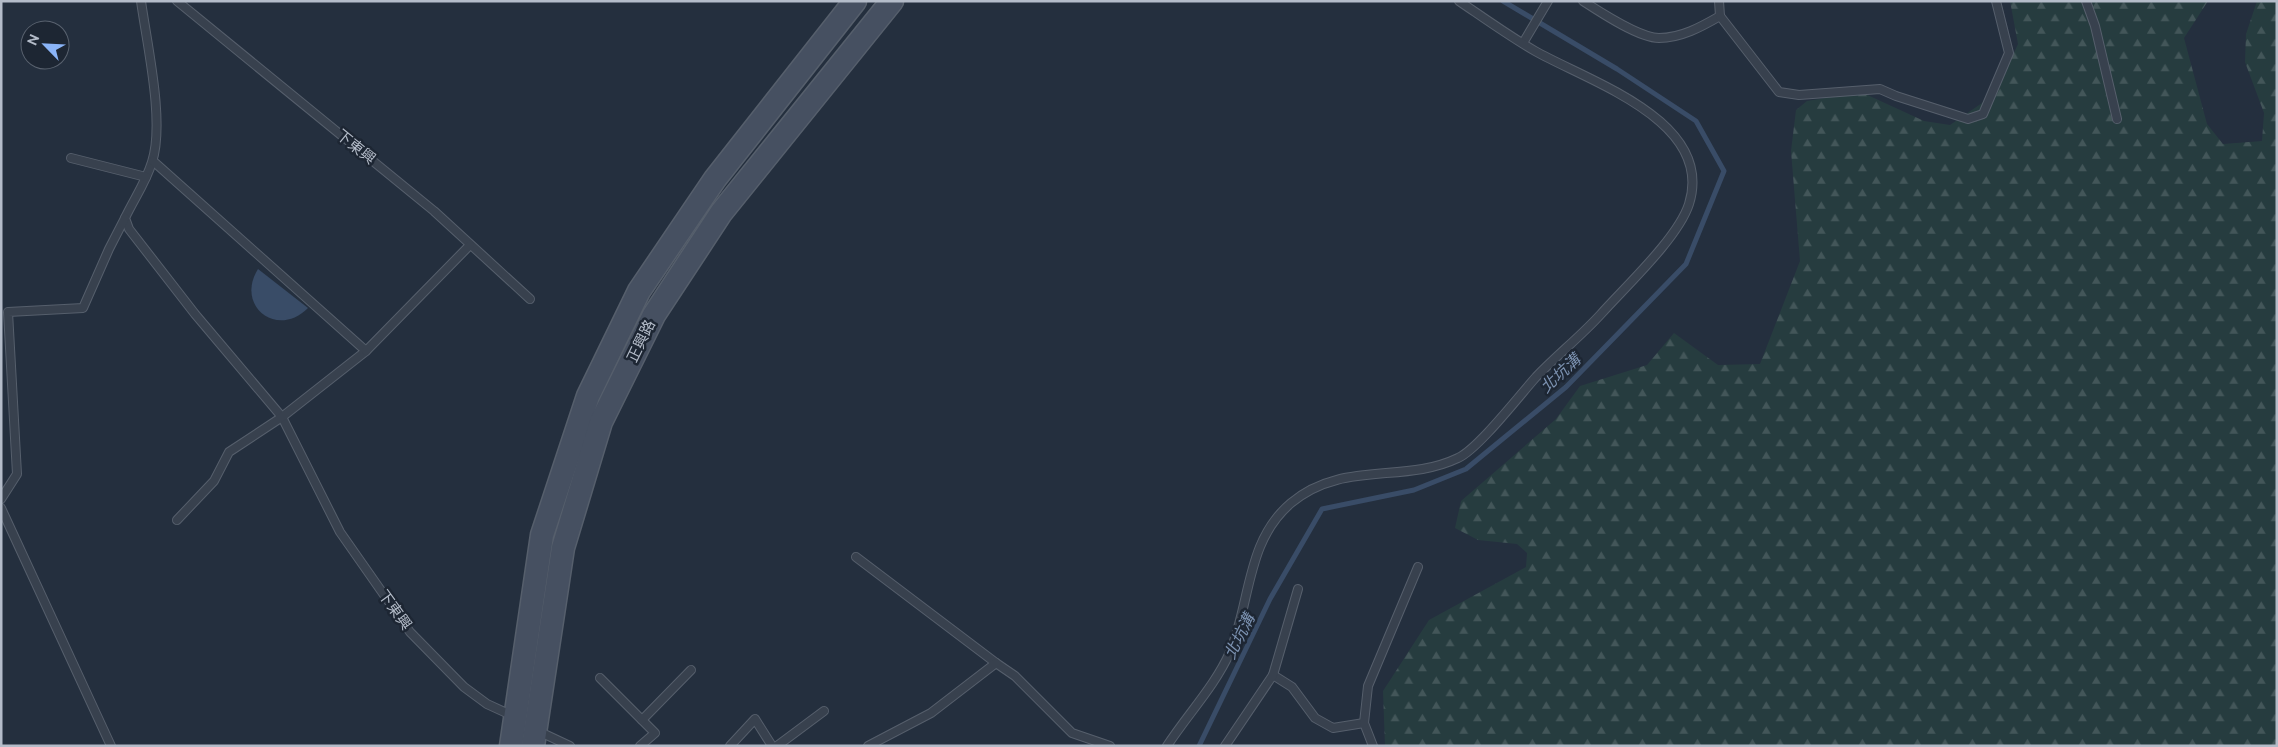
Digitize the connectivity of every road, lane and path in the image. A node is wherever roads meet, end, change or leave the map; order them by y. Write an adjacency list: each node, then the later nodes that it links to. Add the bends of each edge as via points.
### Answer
1 (141, 1): 15 (lane, via 155,108 157,137)
2 (177, 1): 18 (lane, 下東興)
3 (855, 1): 35 (main road, 正興路, via 715,179 644,283 588,396 542,535)
4 (892, 1): 35 (main road, 正興路, via 721,213 654,315 606,413 563,548)
5 (1459, 1): 12 (lane)
6 (1548, 1): 12 (lane)
7 (1582, 1): 11 (lane, via 1635,31 1658,38 1693,32)
8 (1719, 1): 11 (lane)
9 (1996, 1): 11 (lane, via 2009,53 1983,114 1968,119 1880,89 1799,95 1780,92)
10 (2086, 1): 13 (lane)
11 (1720, 16)
12 (1524, 43): 45 (lane, via 1634,102 1671,130 1691,165 1694,183 1688,206 1672,235 1461,457 1440,465 1334,479 1312,488 1289,504 1267,532 1254,560 1238,629 1228,655)
13 (2117, 119)
14 (71, 158): 16 (lane)
15 (153, 162): 16 (lane); 20 (lane)
16 (146, 177): 17 (lane)
17 (125, 218): 21 (lane, 下東興, via 129,229 195,314); 22 (lane, via 83,308 8,312 17,474)
18 (470, 244): 19 (lane, 下東興); 20 (lane)
19 (530, 299)
20 (366, 351): 21 (lane)
21 (282, 416): 24 (lane, via 229,452 214,482); 35 (lane, 下東興, via 340,532 410,632 464,688)
22 (1, 499)
23 (1, 508): 36 (lane)
24 (176, 520)
25 (856, 557): 28 (lane)
26 (1418, 567): 34 (lane, via 1368,686)
27 (1298, 589): 30 (lane)
28 (996, 663): 43 (lane, via 930,713); 44 (lane, via 1015,676 1072,733)
29 (691, 670): 33 (lane)
30 (1273, 675): 34 (lane, via 1292,687 1315,718 1333,728); 46 (lane)
31 (600, 678): 33 (lane)
32 (824, 711): 42 (lane)
33 (642, 720): 39 (lane, via 655,733)
34 (1364, 724): 47 (lane)
35 (526, 727): 37 (main road, 正興路); 38 (lane, 下東興)
36 (111, 746)
37 (511, 746)
38 (570, 746)
39 (640, 746)
40 (730, 746): 41 (lane, via 755,719)
41 (772, 746)
42 (777, 746)
43 (868, 746)
44 (1110, 746)
45 (1167, 746)
46 (1225, 746)
47 (1373, 746)

